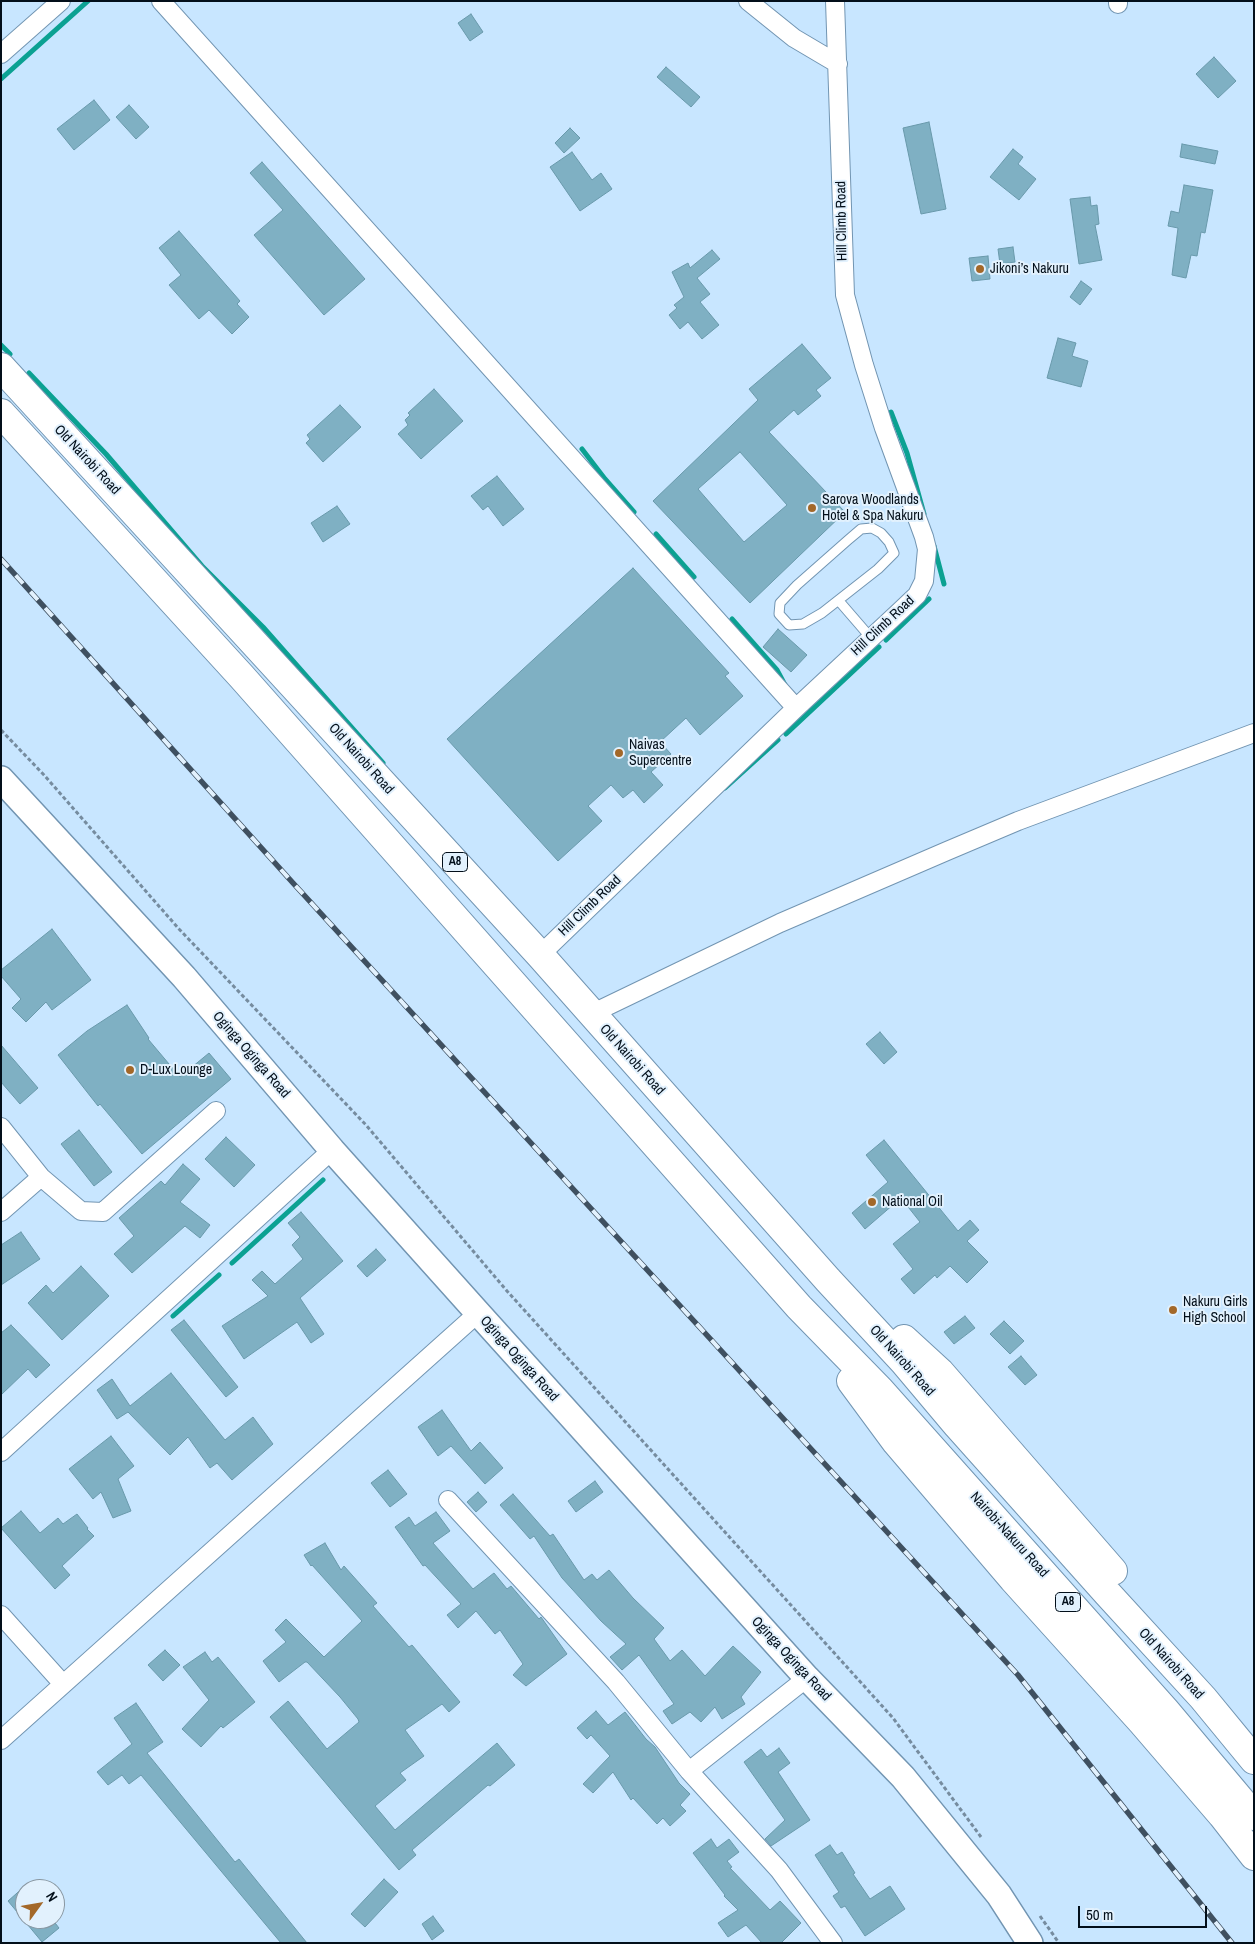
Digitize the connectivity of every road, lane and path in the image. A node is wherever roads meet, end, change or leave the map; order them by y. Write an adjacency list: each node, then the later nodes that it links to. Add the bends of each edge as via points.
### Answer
1 (61, 1): 5 (street)
2 (161, 1): 11 (street)
3 (748, 1): 6 (street, via 794,38)
4 (835, 1): 6 (street, Hill Climb Road)
5 (1, 54)
6 (838, 64): 10 (street, Hill Climb Road, via 846,303 884,428 927,550 924,580 917,595)
7 (1, 367): 15 (highway, Old Nairobi Road / A8)
8 (1, 413): 23 (highway, A8, via 248,685)
9 (839, 601): 9 (lane, via 894,553 889,542 872,528 861,529 797,585 780,603 778,614 788,625 803,624); 10 (lane)
10 (871, 638): 11 (street, Hill Climb Road)
11 (796, 708): 15 (street, Hill Climb Road)
12 (1, 730): 35 (path, via 179,929 366,1125 508,1291 893,1718)
13 (1254, 733): 16 (street, via 1018,821 771,927)
14 (1, 779): 19 (street, Oginga Oginga Road, via 184,977)
15 (540, 955): 16 (highway, Old Nairobi Road / A8)
16 (591, 1014): 22 (highway, Old Nairobi Road / A8)
17 (216, 1111): 20 (street, via 103,1212 81,1211)
18 (1, 1127): 20 (street)
19 (332, 1150): 24 (street, Oginga Oginga Road); 25 (street)
20 (41, 1177): 21 (street)
21 (1, 1212)
22 (828, 1280): 30 (highway, via 886,1323 940,1372); 32 (highway, Old Nairobi Road / A8, via 1203,1698)
23 (800, 1307): 34 (highway, Nairobi-Nakuru Road / A8, via 880,1390 1165,1710); 36 (highway, via 896,1442 1222,1815)
24 (478, 1313): 28 (street, Oginga Oginga Road); 29 (street)
25 (1, 1452)
26 (448, 1500): 33 (street, via 616,1682)
27 (1, 1615): 29 (street)
28 (807, 1678): 33 (street); 39 (street, Oginga Oginga Road, via 904,1777 999,1895)
29 (63, 1684): 31 (street)
30 (1254, 1734)
31 (1, 1740)
32 (1254, 1760)
33 (689, 1770): 38 (street, via 779,1870)
34 (1254, 1816)
35 (982, 1838)
36 (1254, 1856)
37 (1036, 1911): 40 (path)
38 (833, 1943)
39 (1030, 1943)
40 (1059, 1943)

